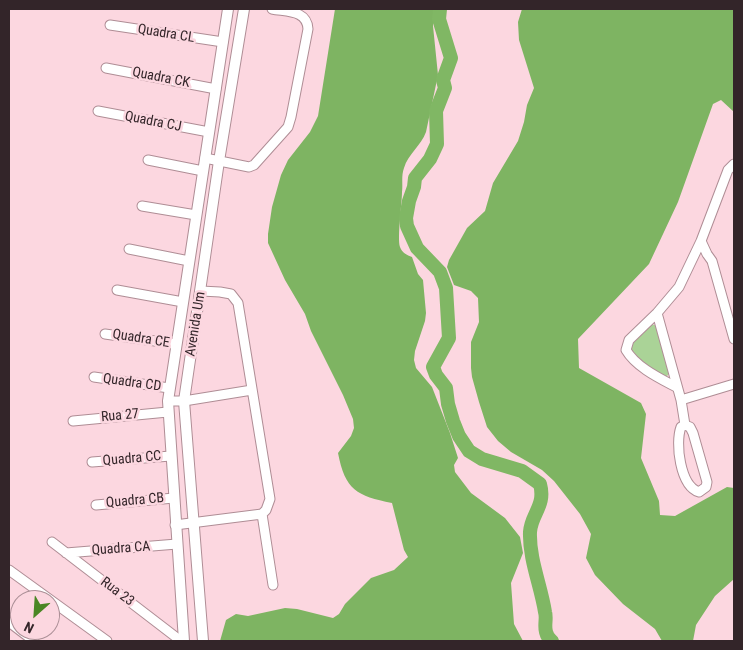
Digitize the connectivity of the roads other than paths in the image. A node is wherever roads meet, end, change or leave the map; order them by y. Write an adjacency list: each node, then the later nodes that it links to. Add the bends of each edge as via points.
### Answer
1 (228, 9): 5 (street, Avenida Um)
2 (244, 9): 12 (street, Avenida Um)
3 (272, 9): 12 (street, via 300,14 308,21 288,126 254,165)
4 (110, 25): 5 (street, Quadra CL)
5 (223, 42): 7 (street, Avenida Um)
6 (106, 68): 7 (street, Quadra CK)
7 (216, 89): 9 (street, Avenida Um)
8 (98, 111): 9 (street, Quadra CJ)
9 (209, 132): 10 (street, Avenida Um)
10 (205, 158): 12 (street); 14 (street, Avenida Um)
11 (148, 160): 14 (street)
12 (219, 160): 21 (street, Avenida Um)
13 (734, 164): 17 (street, via 728,170)
14 (203, 171): 16 (street, Avenida Um)
15 (142, 206): 16 (street)
16 (196, 215): 19 (street, Avenida Um)
17 (701, 241): 23 (street, via 679,287); 25 (street, via 712,261)
18 (129, 249): 19 (street)
19 (189, 261): 22 (street, Avenida Um)
20 (117, 290): 22 (street)
21 (201, 291): 31 (street, via 231,294 238,303); 34 (street, Avenida Um)
22 (183, 302): 26 (street, Avenida Um)
23 (656, 314): 29 (street); 29 (street, via 630,340 626,350 630,357)
24 (105, 334): 26 (street, Quadra CE)
25 (734, 339)
26 (176, 344): 30 (street, Avenida Um)
27 (94, 377): 30 (street, Quadra CD)
28 (734, 384): 32 (street)
29 (676, 387): 32 (street)
30 (170, 388): 33 (street, Avenida Um)
31 (252, 390): 34 (street); 42 (street, via 270,499)
32 (681, 400): 37 (street)
33 (168, 401): 34 (street); 35 (street, Avenida Um)
34 (184, 401): 43 (street, Avenida Um)
35 (168, 412): 36 (street, Rua 27); 38 (street, Avenida Um)
36 (72, 421)
37 (685, 425): 37 (street, via 681,427 678,441 682,466 690,486 698,492 708,482 693,433)
38 (172, 456): 39 (street, Quadra CC); 40 (street, Avenida Um)
39 (92, 462)
40 (174, 498): 41 (street, Quadra CB); 44 (street, Avenida Um)
41 (96, 505)
42 (262, 514): 43 (street); 49 (street)
43 (193, 523): 44 (street); 54 (street, Avenida Um)
44 (175, 525): 46 (street, Avenida Um)
45 (52, 542): 47 (street, Rua 23)
46 (177, 544): 47 (street, Quadra CA); 53 (street, Avenida Um)
47 (66, 553): 53 (street, Rua 23)
48 (9, 570): 52 (street)
49 (273, 585)
50 (9, 622): 51 (street)
51 (34, 641)
52 (107, 641)
53 (183, 641)
54 (203, 641)

